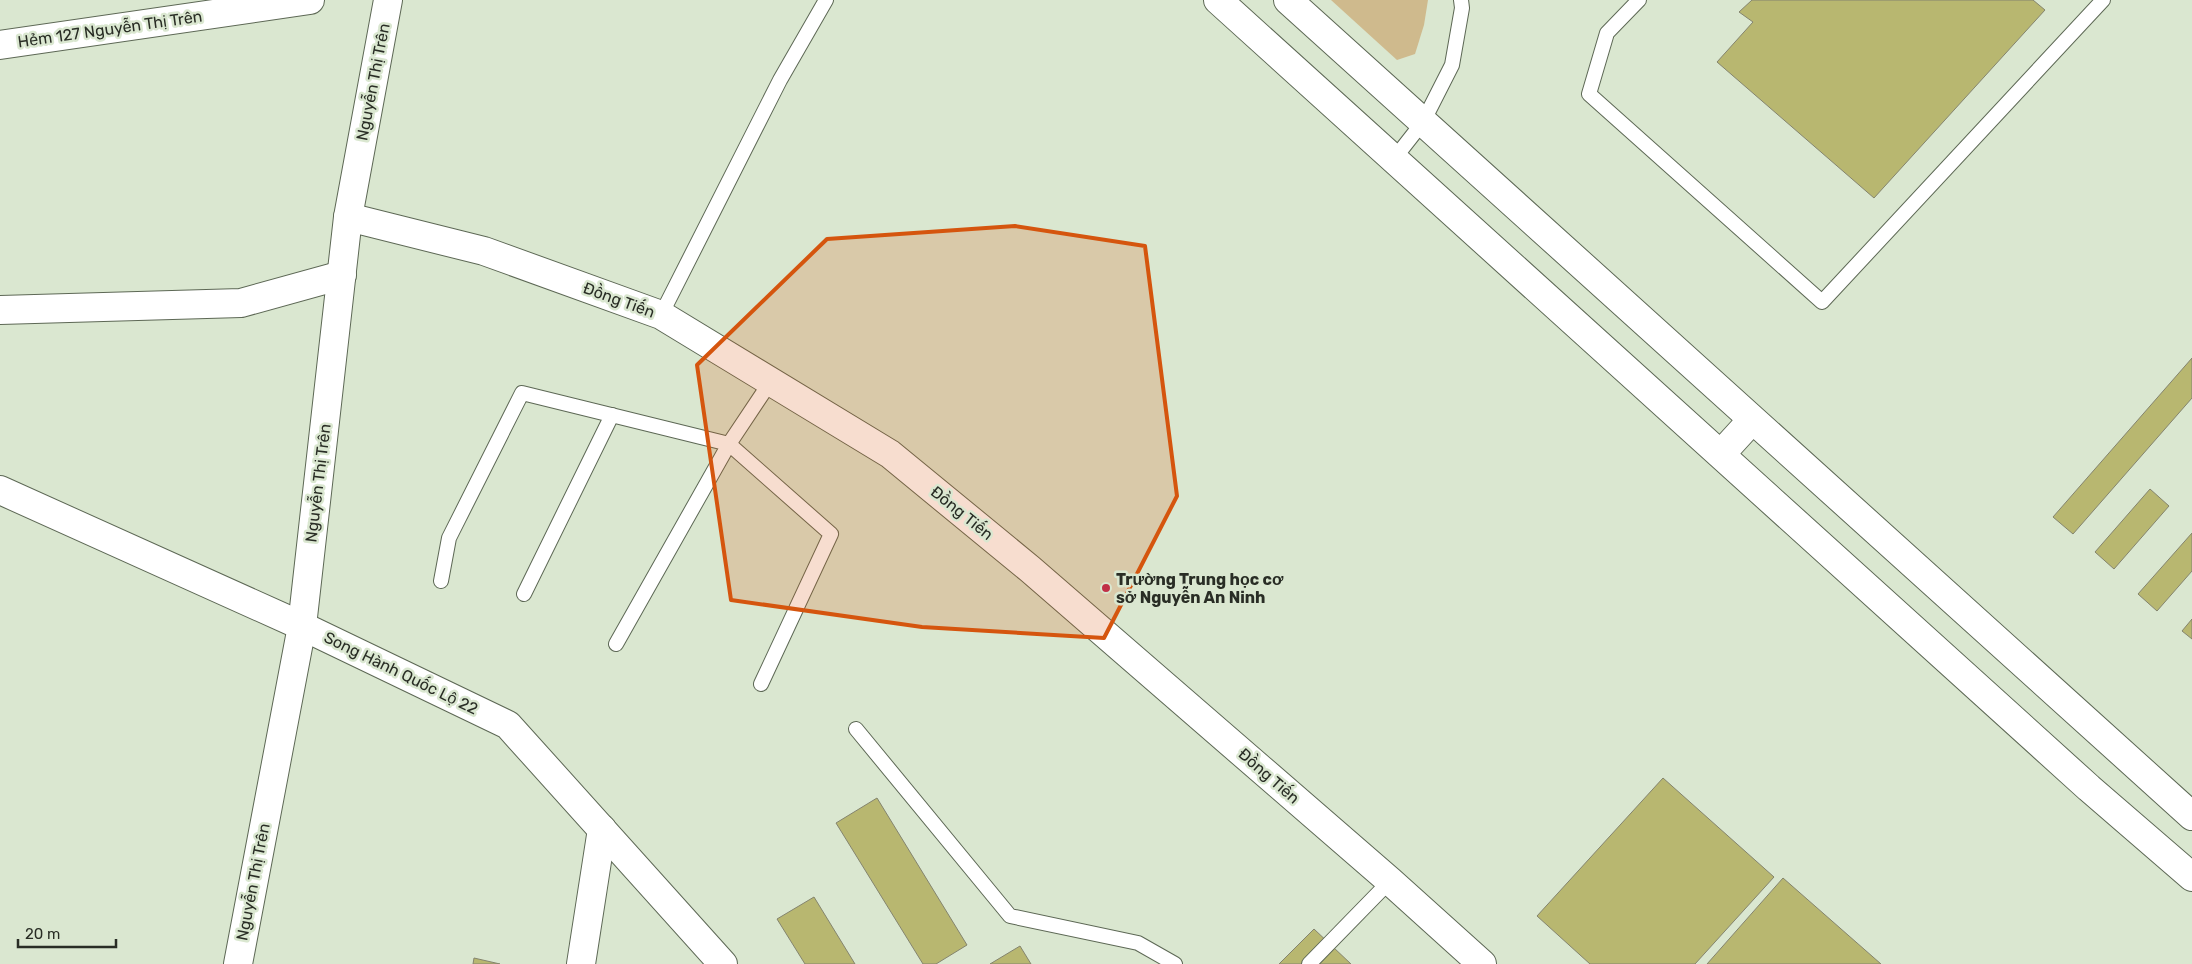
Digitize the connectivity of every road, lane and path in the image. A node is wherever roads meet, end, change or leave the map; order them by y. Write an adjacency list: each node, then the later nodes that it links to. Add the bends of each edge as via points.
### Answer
1 (310, 0): 9 (street, Hẻm 127 Nguyễn Thị Trên)
2 (388, 0): 12 (street, Nguyễn Thị Trên)
3 (826, 0): 15 (lane, via 780,80)
4 (1218, 0): 11 (street)
5 (1288, 0): 10 (street)
6 (1461, 0): 10 (lane, via 1452,65)
7 (1639, 0): 8 (lane, via 1607,32 1589,94 1822,302)
8 (2103, 0)
9 (0, 45)
10 (1423, 122): 11 (lane); 18 (street)
11 (1394, 159): 20 (street)
12 (348, 216): 13 (street, Nguyễn Thị Trên); 15 (street, Đồng Tiến, via 484,252)
13 (342, 275): 14 (street, via 240,303); 24 (street, Nguyễn Thị Trên)
14 (0, 310)
15 (661, 315): 16 (street, Đồng Tiến)
16 (771, 381): 19 (lane); 31 (street, Đồng Tiến, via 890,454 1030,569)
17 (612, 414): 19 (lane); 22 (lane, via 522,393 449,538); 23 (lane)
18 (1752, 420): 20 (street); 28 (street)
19 (729, 444): 25 (lane); 26 (lane, via 831,534)
20 (1721, 454): 30 (street, via 2089,788)
21 (0, 490): 24 (street, Song Hành Quốc Lộ 22)
22 (441, 581)
23 (524, 594)
24 (302, 626): 29 (street, Song Hành Quốc Lộ 22, via 508,725); 32 (street, Nguyễn Thị Trên)
25 (616, 644)
26 (760, 684)
27 (856, 729): 35 (lane, via 1010,916 1138,943)
28 (2192, 816)
29 (602, 829): 33 (street); 34 (street, Song Hành Quốc Lộ 22)
30 (2192, 877)
31 (1390, 881): 36 (lane); 37 (street, Đồng Tiến)
32 (238, 964)
33 (581, 964)
34 (723, 964)
35 (1175, 964)
36 (1309, 964)
37 (1482, 964)

